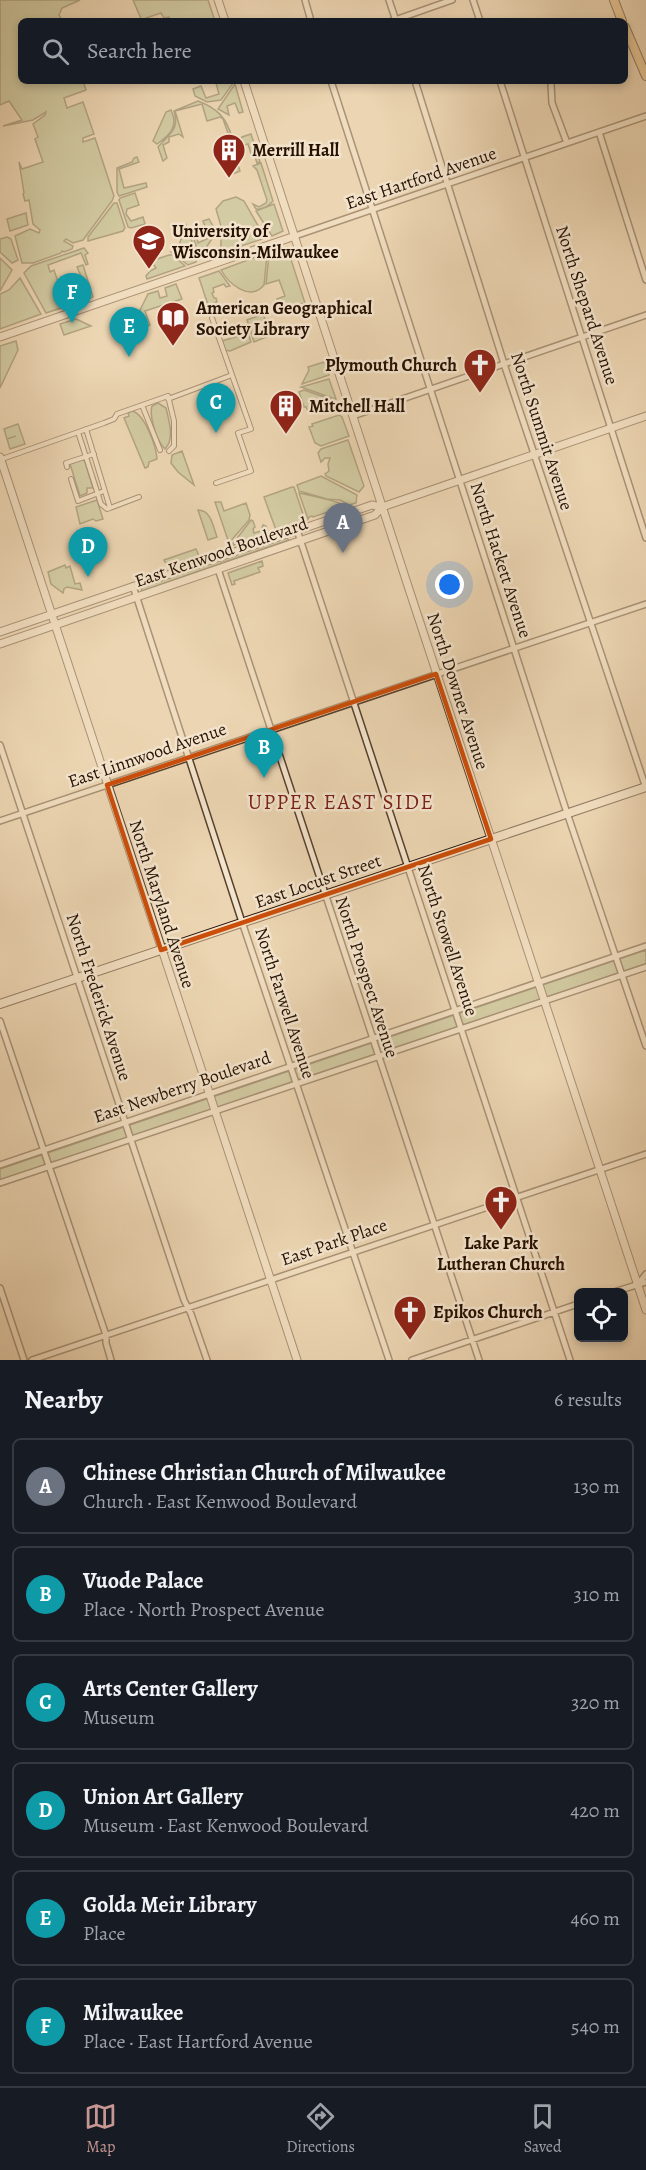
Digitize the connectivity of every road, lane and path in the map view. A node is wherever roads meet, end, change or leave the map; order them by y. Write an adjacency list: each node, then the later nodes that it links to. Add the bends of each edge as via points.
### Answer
1 (218, 0): 7 (street)
2 (305, 0): 8 (street)
3 (389, 0): 9 (street)
4 (452, 0): 10 (street)
5 (473, 0): 11 (street)
6 (614, 0): 12 (main road)
7 (224, 18)
8 (311, 18)
9 (394, 18)
10 (403, 18)
11 (479, 18)
12 (621, 18)
13 (628, 34): 14 (main road)
14 (646, 76)
15 (245, 84): 26 (street, North Downer Avenue)
16 (332, 84): 25 (street, North Hackett Avenue)
17 (416, 84): 24 (street, North Summit Avenue)
18 (501, 84): 23 (street, North Shepard Avenue)
19 (551, 84): 22 (street, via 552,104)
20 (646, 116): 21 (street, East Hartford Avenue)
21 (599, 132): 22 (street, East Hartford Avenue); 27 (street)
22 (567, 143): 23 (street, East Hartford Avenue)
23 (525, 158): 24 (street, East Hartford Avenue); 31 (street, North Shepard Avenue)
24 (448, 184): 25 (street, East Hartford Avenue); 32 (street, North Summit Avenue)
25 (372, 210): 26 (street, East Hartford Avenue); 34 (street, North Hackett Avenue)
26 (295, 236): 30 (street, East Hartford Avenue); 37 (street, North Downer Avenue)
27 (646, 280)
28 (646, 315): 31 (street)
29 (212, 318): 33 (street)
30 (0, 337)
31 (581, 337): 32 (street); 39 (street, North Shepard Avenue)
32 (504, 364): 34 (street); 45 (street, North Summit Avenue)
33 (232, 375): 35 (street); 51 (street, via 251,429 238,434 251,471)
34 (430, 389): 37 (street); 50 (street, North Hackett Avenue)
35 (168, 399): 36 (street); 43 (street, via 174,421 174,446)
36 (142, 405): 40 (street); 42 (street)
37 (353, 416): 55 (street, North Downer Avenue)
38 (646, 416): 39 (street, East Kenwood Boulevard)
39 (610, 428): 45 (street, East Kenwood Boulevard); 58 (street, North Shepard Avenue)
40 (86, 429): 41 (street); 44 (street)
41 (78, 432): 46 (street); 47 (street)
42 (160, 450)
43 (169, 451)
44 (94, 454): 46 (street); 52 (street)
45 (534, 455): 50 (street, East Kenwood Boulevard); 65 (street, North Summit Avenue)
46 (86, 457): 48 (street, via 66,464); 53 (street)
47 (0, 458): 64 (street, North Maryland Avenue)
48 (67, 467)
49 (71, 479): 53 (street, via 78,501)
50 (459, 481): 55 (street, East Kenwood Boulevard); 69 (street, North Hackett Avenue)
51 (216, 483)
52 (104, 491): 53 (street); 56 (street)
53 (97, 493): 56 (street, via 101,504)
54 (139, 497): 56 (street)
55 (382, 507): 57 (street, East Kenwood Boulevard, via 372,505); 59 (street, East Kenwood Boulevard, via 375,515); 70 (street, North Downer Avenue)
56 (110, 508)
57 (297, 530): 59 (street, North Stowell Avenue); 61 (street, East Kenwood Boulevard)
58 (646, 538)
59 (300, 541): 60 (street, East Kenwood Boulevard); 71 (street, North Stowell Avenue)
60 (218, 569): 62 (street, East Kenwood Boulevard); 72 (street, North Prospect Avenue)
61 (133, 586): 62 (street, North Farwell Avenue); 64 (street, East Kenwood Boulevard)
62 (136, 596): 66 (street, East Kenwood Boulevard); 74 (street, North Farwell Avenue)
63 (646, 604): 65 (street, East Linnwood Avenue)
64 (51, 615): 66 (street, North Maryland Avenue); 67 (street, East Kenwood Boulevard)
65 (590, 623): 69 (street, East Linnwood Avenue); 76 (street, North Summit Avenue)
66 (55, 625): 68 (street, East Kenwood Boulevard); 75 (street, North Maryland Avenue)
67 (0, 632)
68 (0, 644)
69 (514, 649): 70 (street, East Linnwood Avenue); 78 (street, North Hackett Avenue)
70 (436, 674): 71 (street, East Linnwood Avenue); 80 (street, North Downer Avenue)
71 (353, 702): 72 (street, East Linnwood Avenue); 81 (street, North Stowell Avenue)
72 (271, 730): 74 (street, East Linnwood Avenue); 82 (street, North Prospect Avenue)
73 (0, 745): 77 (street, North Frederick Avenue)
74 (189, 757): 75 (street, East Linnwood Avenue); 83 (street, North Farwell Avenue)
75 (106, 784): 77 (street, East Linnwood Avenue); 85 (street, North Maryland Avenue)
76 (646, 788): 78 (main road, East Locust Street)
77 (23, 813): 79 (street, East Linnwood Avenue); 89 (street, North Frederick Avenue)
78 (567, 813): 80 (main road, East Locust Street); 86 (street, North Hackett Avenue)
79 (0, 821)
80 (491, 839): 81 (main road, East Locust Street); 90 (street, North Downer Avenue)
81 (408, 867): 82 (main road, East Locust Street); 93 (street, North Stowell Avenue)
82 (325, 895): 83 (main road, East Locust Street); 96 (street, North Prospect Avenue)
83 (242, 922): 85 (main road, East Locust Street); 99 (street, North Farwell Avenue)
84 (646, 946): 86 (street, East Newberry Boulevard)
85 (160, 950): 89 (main road, East Locust Street); 101 (street, North Maryland Avenue)
86 (616, 956): 88 (street, North Hackett Avenue); 90 (street, East Newberry Boulevard)
87 (646, 967): 88 (street, East Newberry Boulevard)
88 (622, 975): 91 (street, East Newberry Boulevard); 97 (street, North Hackett Avenue)
89 (78, 978): 92 (main road, East Locust Street); 103 (street, North Frederick Avenue)
90 (538, 982): 91 (street, North Downer Avenue); 93 (street, East Newberry Boulevard)
91 (545, 1001): 95 (street, East Newberry Boulevard); 109 (street, North Downer Avenue)
92 (0, 1004)
93 (455, 1011): 95 (street, North Stowell Avenue); 96 (street, East Newberry Boulevard)
94 (0, 1021): 105 (street)
95 (461, 1029): 98 (street, East Newberry Boulevard); 111 (street, North Stowell Avenue)
96 (372, 1039): 98 (street, North Prospect Avenue); 99 (street, East Newberry Boulevard)
97 (646, 1046)
98 (378, 1057): 100 (street, East Newberry Boulevard); 112 (street, North Prospect Avenue)
99 (290, 1067): 100 (street, North Farwell Avenue); 101 (street, East Newberry Boulevard)
100 (296, 1084): 102 (street, East Newberry Boulevard); 113 (street, North Farwell Avenue)
101 (208, 1094): 102 (street, North Maryland Avenue); 103 (street, East Newberry Boulevard)
102 (214, 1112): 104 (street, East Newberry Boulevard); 115 (street, North Maryland Avenue)
103 (125, 1122): 104 (street, North Frederick Avenue); 105 (street, East Newberry Boulevard)
104 (130, 1140): 108 (street, East Newberry Boulevard); 121 (street, North Frederick Avenue)
105 (43, 1150): 107 (street, East Newberry Boulevard); 108 (street)
106 (646, 1154): 109 (street, East Park Place)
107 (0, 1165)
108 (49, 1167): 110 (street, East Newberry Boulevard); 124 (street)
109 (599, 1169): 111 (street, East Park Place); 117 (street, North Downer Avenue)
110 (0, 1184)
111 (517, 1197): 112 (street, East Park Place); 123 (street, North Stowell Avenue)
112 (434, 1224): 113 (street, East Park Place); 125 (street, North Prospect Avenue)
113 (353, 1252): 115 (street, East Park Place); 131 (street, North Farwell Avenue)
114 (646, 1274): 117 (street)
115 (270, 1280): 121 (street, East Park Place); 130 (street, North Maryland Avenue)
116 (646, 1282): 117 (street)
117 (638, 1284): 119 (street); 122 (street, North Downer Avenue)
118 (0, 1288): 126 (street)
119 (627, 1288)
120 (574, 1306): 123 (street)
121 (187, 1308): 124 (street, East Park Place); 129 (street, North Frederick Avenue)
122 (646, 1310)
123 (554, 1312): 125 (street); 134 (street, North Stowell Avenue)
124 (106, 1335): 127 (street, East Park Place); 128 (street)
125 (472, 1340): 132 (street); 133 (street, North Prospect Avenue)
126 (24, 1360)
127 (32, 1360)
128 (111, 1360)
129 (207, 1360)
130 (297, 1360)
131 (389, 1360)
132 (412, 1360)
133 (478, 1360)
134 (570, 1360)

